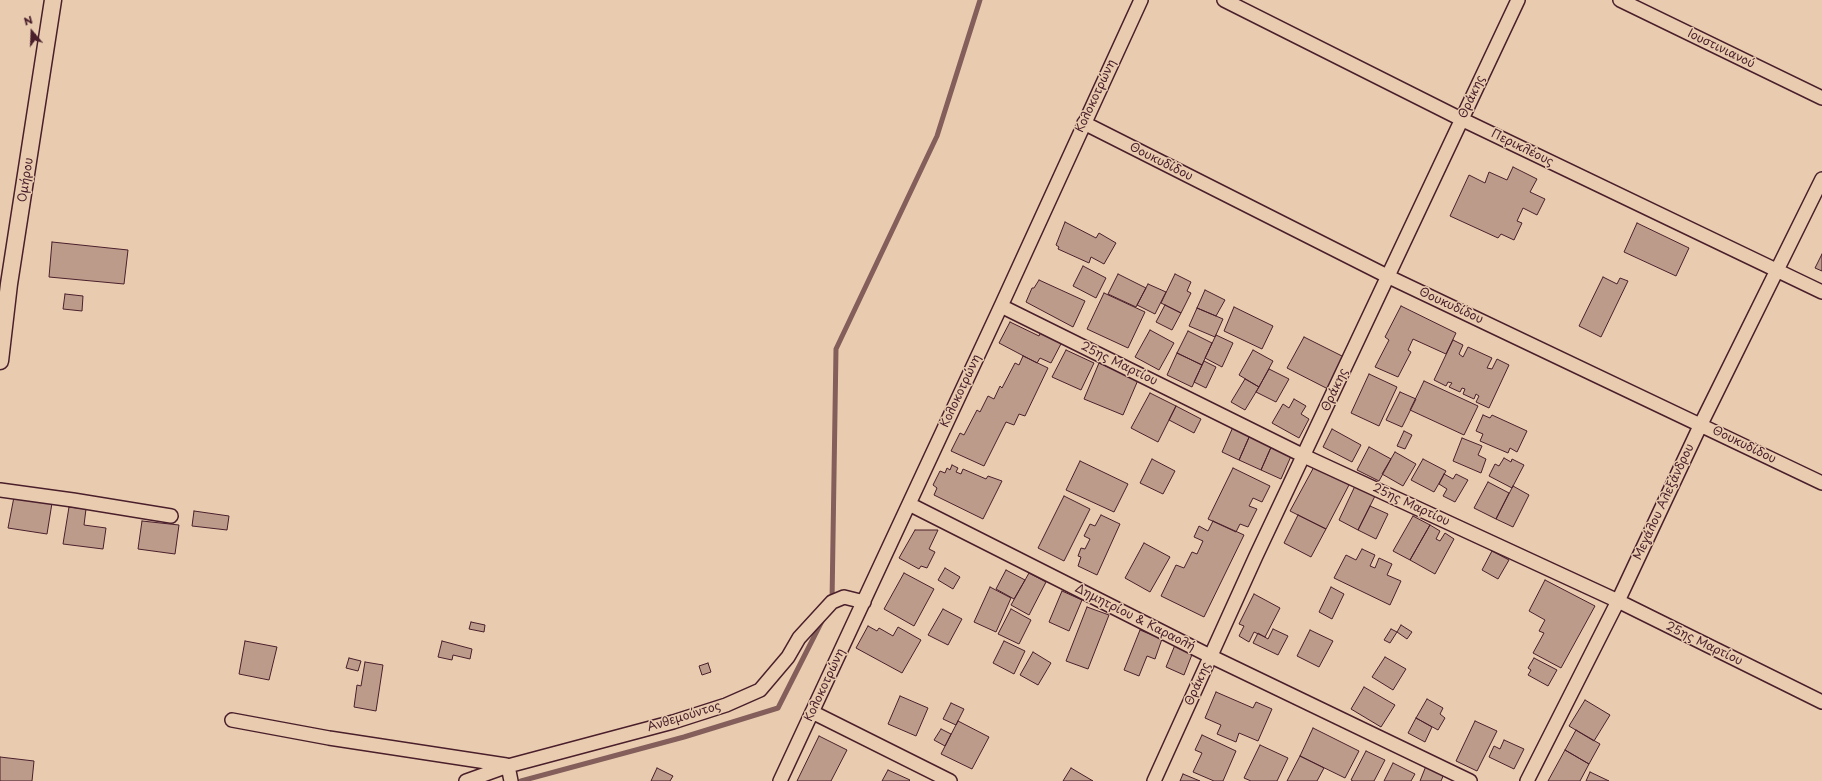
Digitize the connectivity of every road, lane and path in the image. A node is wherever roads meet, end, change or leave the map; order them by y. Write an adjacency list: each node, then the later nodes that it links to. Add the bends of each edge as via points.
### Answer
1 (53, 0): 14 (street, Ομήρου, via 9,284)
2 (1140, 0): 8 (street, Κολοκοτρώνη)
3 (1224, 0): 7 (street, Περικλέους)
4 (1518, 0): 7 (street, Θράκης)
5 (1620, 0): 6 (street, Ιουστινιανού)
6 (1822, 98)
7 (1461, 119): 10 (street, Περικλέους); 11 (street, Θράκης)
8 (1084, 123): 11 (street, Θουκυδίδου); 13 (street, Κολοκοτρώνη)
9 (1822, 179): 10 (street, Μεγάλου Αλεξάνδρου)
10 (1777, 270): 12 (street, Περικλέους); 15 (street, Μεγάλου Αλεξάνδρου)
11 (1389, 277): 15 (street, Θουκυδίδου); 16 (street, Θράκης)
12 (1822, 292)
13 (1001, 306): 16 (street, 25ης Μαρτίου); 19 (street, Κολοκοτρώνη)
14 (0, 361)
15 (1701, 424): 17 (street, Θουκυδίδου); 21 (street, Μεγάλου Αλεξάνδρου)
16 (1304, 456): 21 (street, 25ης Μαρτίου); 23 (street, Θράκης)
17 (1822, 483)
18 (0, 490): 20 (street)
19 (909, 504): 22 (street, Κολοκοτρώνη); 23 (street, Δημητρίου & Καραολή)
20 (171, 516)
21 (1618, 601): 24 (street, 25ης Μαρτίου); 34 (street, Μεγάλου Αλεξάνδρου)
22 (864, 602): 25 (street, Κολοκοτρώνη); 27 (street, Ανθεμούντος, via 844,597 832,602 760,690 726,705 673,722)
23 (1210, 656): 32 (street, Θράκης); 33 (street, Δημητρίου & Καραολή)
24 (1822, 702)
25 (812, 712): 30 (street, Κολοκοτρώνη); 31 (street)
26 (232, 720): 27 (street)
27 (508, 766): 28 (street, Ανθεμούντος); 29 (street)
28 (466, 781)
29 (510, 781)
30 (780, 781)
31 (950, 781)
32 (1154, 781)
33 (1470, 781)
34 (1527, 781)

